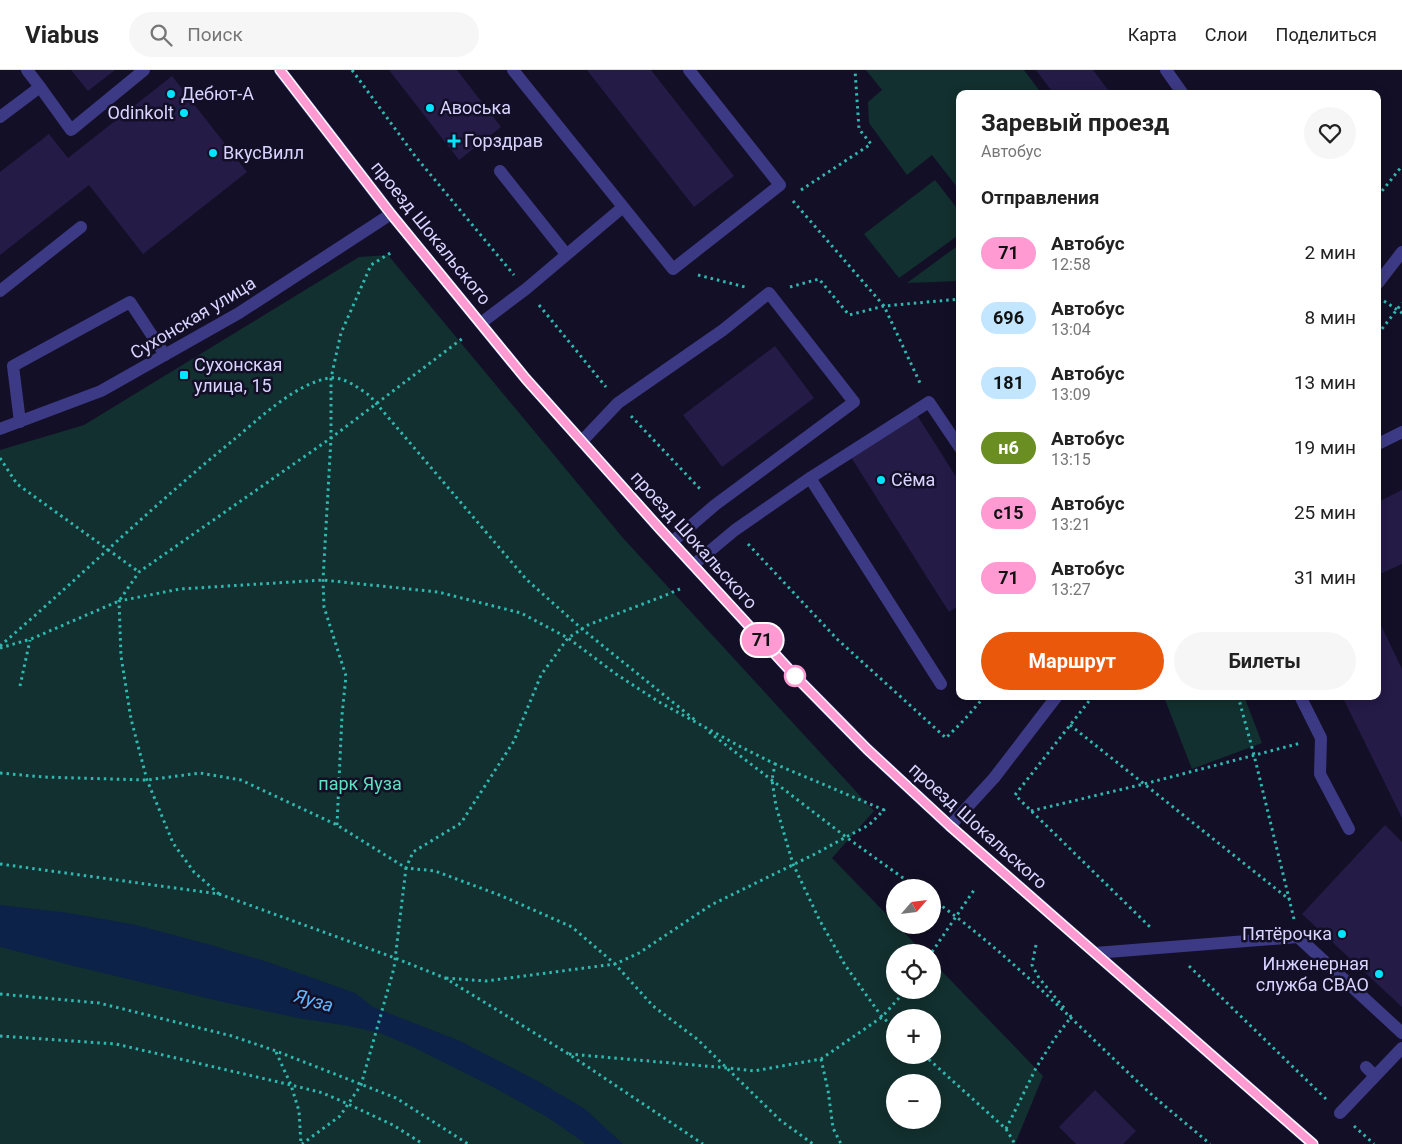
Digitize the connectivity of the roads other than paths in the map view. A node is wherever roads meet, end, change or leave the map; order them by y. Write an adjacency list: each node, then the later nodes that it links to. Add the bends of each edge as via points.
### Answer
1 (27, 70): 7 (street)
2 (144, 70): 7 (street, via 71,130)
3 (280, 70): 12 (street, проезд Шокальского)
4 (513, 70): 11 (street)
5 (689, 70): 11 (street, via 780,185 673,269)
6 (1166, 70): 8 (street)
7 (40, 87): 9 (street)
8 (1180, 90)
9 (0, 117)
10 (500, 171): 15 (street)
11 (623, 208): 15 (street)
12 (391, 214): 18 (street, проезд Шокальского); 19 (street, Сухонская улица, via 239,313)
13 (81, 227): 17 (street)
14 (1402, 252): 16 (street)
15 (566, 254): 18 (street)
16 (1382, 270)
17 (0, 291)
18 (481, 323): 23 (street, проезд Шокальского)
19 (165, 355): 20 (street, Сухонская улица, via 101,391); 20 (street, via 130,302 13,366)
20 (20, 422): 21 (street, Сухонская улица)
21 (0, 429)
22 (1402, 432): 25 (street)
23 (582, 441): 27 (street, проезд Шокальского); 27 (street, via 618,402 723,330 769,293 854,402 715,505)
24 (956, 442): 26 (street, via 929,402)
25 (1381, 442)
26 (810, 478): 28 (street, via 735,530); 29 (street)
27 (672, 542): 28 (street, проезд Шокальского)
28 (694, 565): 32 (street, проезд Шокальского, via 797,678)
29 (940, 684)
30 (1054, 700): 32 (street, via 994,778)
31 (1302, 700): 33 (street, via 1321,738 1320,774)
32 (950, 826): 34 (street, проезд Шокальского)
33 (1349, 829)
34 (1096, 953): 35 (street, via 1298,937); 38 (street, проезд Шокальского)
35 (1402, 1033)
36 (1401, 1051): 37 (street, via 1370,1072)
37 (1340, 1112)
38 (1313, 1144)

